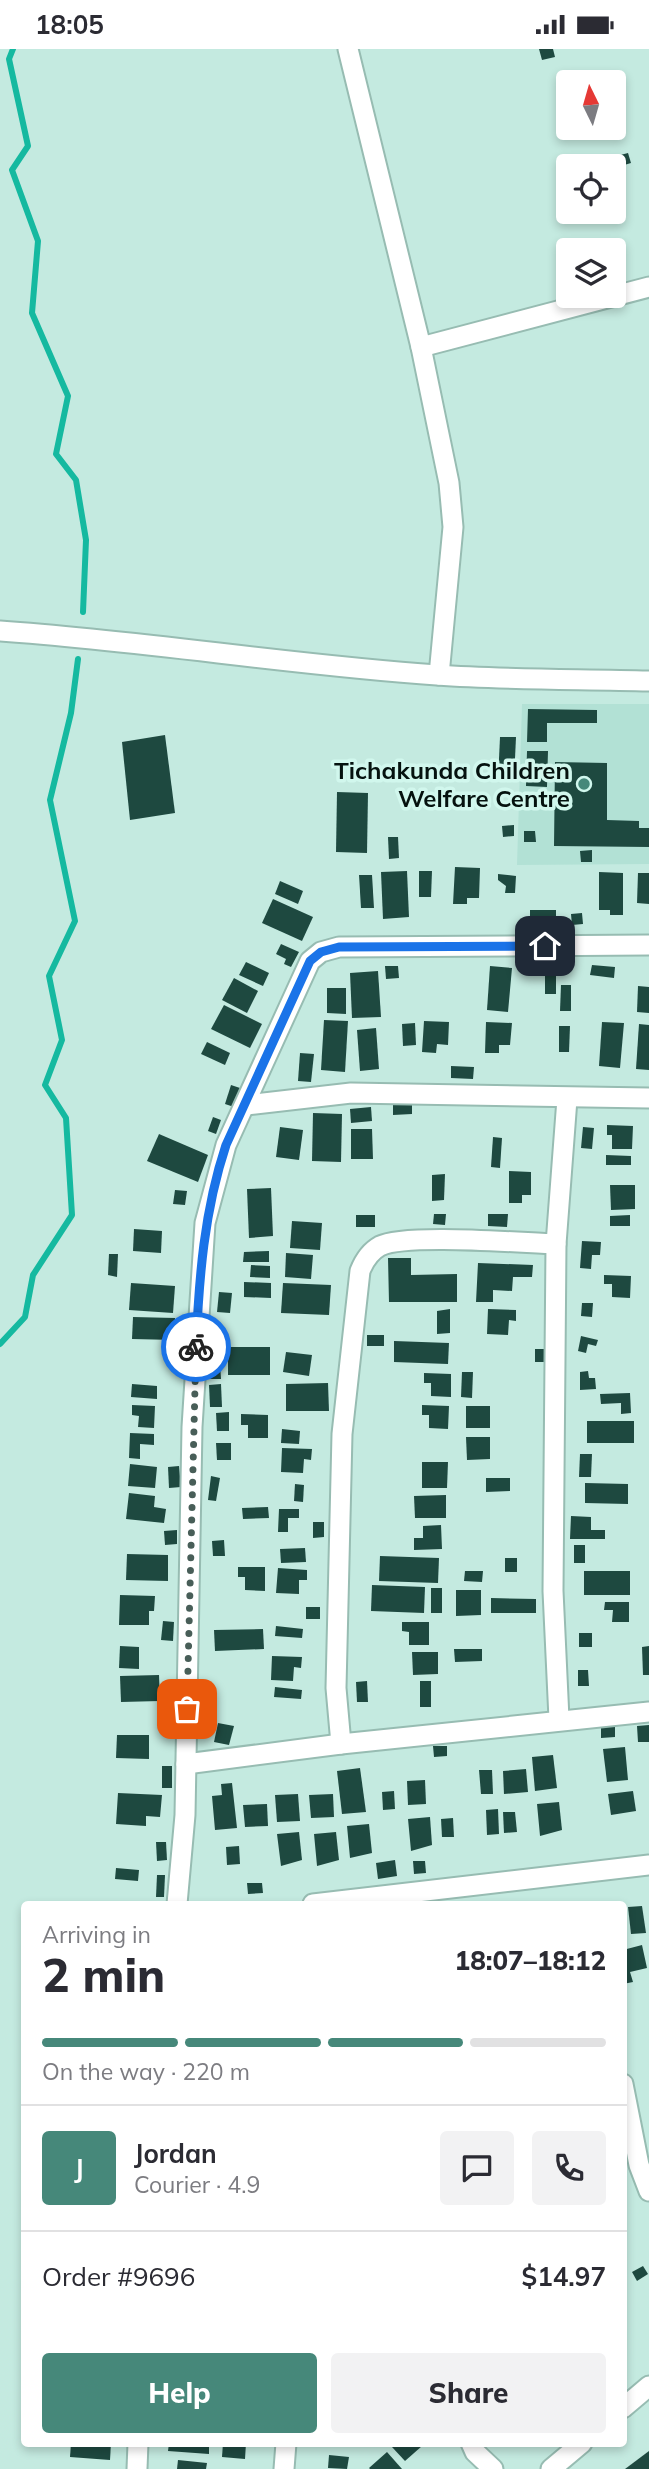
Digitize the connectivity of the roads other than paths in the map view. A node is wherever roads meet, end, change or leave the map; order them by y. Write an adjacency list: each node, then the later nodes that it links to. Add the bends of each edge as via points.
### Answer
1 (348, 49): 3 (street)
2 (649, 287): 3 (street)
3 (421, 347): 5 (street, via 453,527)
4 (0, 631): 5 (street)
5 (439, 675): 6 (street)
6 (649, 681)
7 (649, 945): 10 (street, via 339,947 321,952 310,961)
8 (649, 1098): 9 (street)
9 (566, 1099): 10 (street, via 351,1093); 11 (street)
10 (246, 1105): 15 (street, via 215,1176 205,1223 192,1427)
11 (556, 1244): 13 (street, via 554,1591); 14 (street, via 403,1240 378,1247 364,1261 342,1434 336,1688)
12 (649, 1712): 13 (street)
13 (559, 1719): 14 (street)
14 (341, 1744): 15 (street)
15 (187, 1764): 17 (street)
16 (649, 1865): 18 (street)
17 (177, 1901)
18 (339, 1901)
19 (627, 2124): 20 (street)
20 (631, 2165): 21 (street)
21 (649, 2191)
22 (649, 2386): 23 (street)
23 (627, 2405)
24 (138, 2447): 28 (street)
25 (286, 2447): 29 (street)
26 (474, 2447): 30 (street)
27 (577, 2447): 31 (street)
28 (137, 2469)
29 (284, 2469)
30 (493, 2469)
31 (551, 2469)

